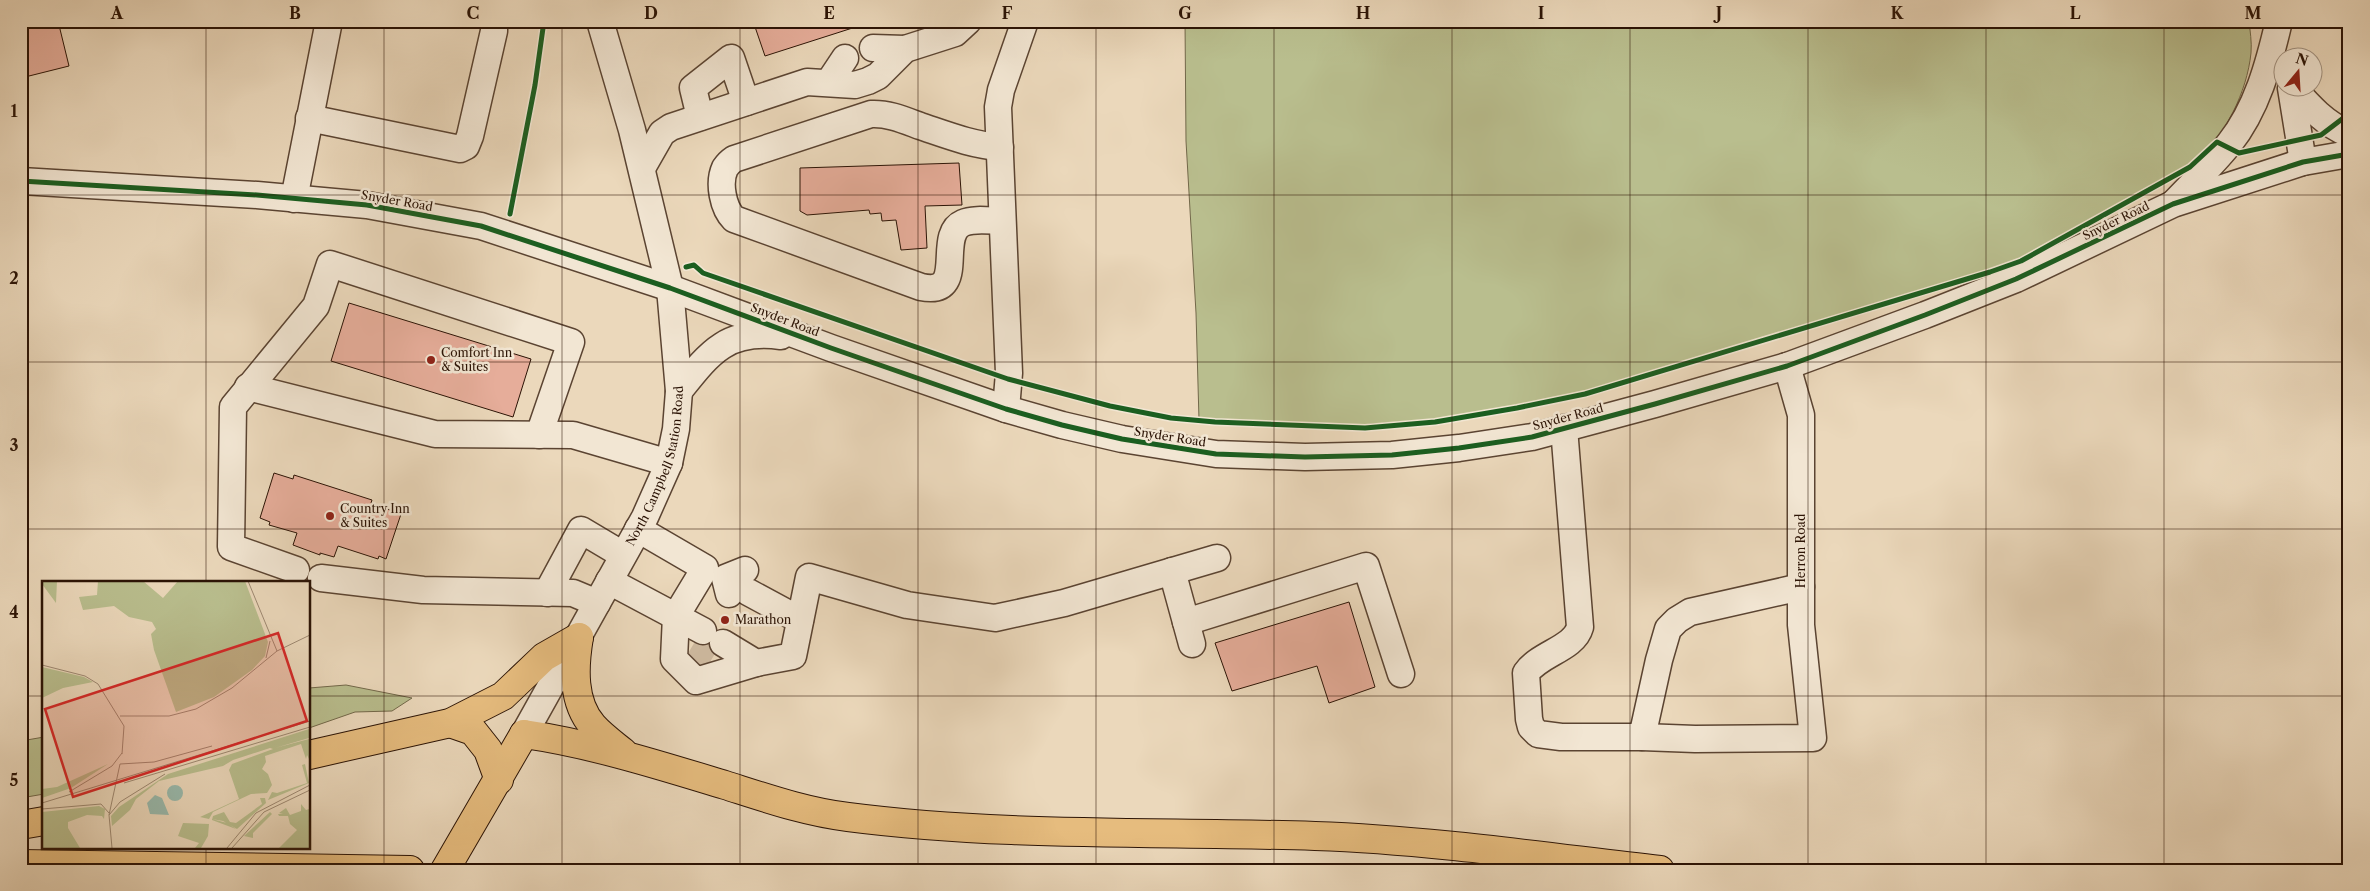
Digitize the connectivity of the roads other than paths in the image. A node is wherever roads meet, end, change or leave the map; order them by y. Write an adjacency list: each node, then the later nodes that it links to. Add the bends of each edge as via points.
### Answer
1 (329, 21): 16 (street)
2 (494, 21): 16 (street, via 466,146 460,149)
3 (600, 21): 22 (street, North Campbell Station Road)
4 (968, 21): 10 (street, via 955,33)
5 (2280, 21): 25 (street, Snyder Road, via 2264,78 2252,105 2229,144)
6 (2286, 21): 9 (street)
7 (1018, 23): 19 (street, via 998,107)
8 (873, 48): 10 (street)
9 (2288, 48)
10 (904, 49): 12 (street, via 878,76 868,81 855,84)
11 (844, 58): 12 (street)
12 (830, 82): 15 (street, via 807,82)
13 (2293, 98): 21 (street)
14 (2302, 98): 18 (street, via 2332,127)
15 (746, 102): 17 (street); 17 (street, via 731,58 693,88)
16 (309, 118): 24 (street)
17 (697, 119): 22 (street, via 662,133)
18 (2349, 134)
19 (1000, 147): 26 (street); 26 (street, via 979,145 895,117 871,114 734,159 725,168 722,182 728,213 734,219 933,289 942,285 947,276 956,228 970,221)
20 (2349, 154): 21 (street, Snyder Road)
21 (2303, 162): 25 (street, Snyder Road)
22 (642, 168): 27 (street, North Campbell Station Road)
23 (21, 181): 24 (street, Snyder Road)
24 (294, 199): 27 (street, Snyder Road, via 367,205 481,226)
25 (2173, 204): 29 (street, Snyder Road, via 2016,279)
26 (1002, 221): 32 (street, via 1009,373)
27 (670, 288): 28 (street, Snyder Road); 31 (street, North Campbell Station Road)
28 (808, 339): 31 (street, via 756,334 727,341 711,352); 32 (street, Snyder Road)
29 (1787, 366): 33 (street, Snyder Road); 43 (street, Herron Road, via 1801,415)
30 (248, 387): 34 (street, via 435,434); 34 (street, via 316,306 330,264 571,342); 39 (street, via 233,407 231,547)
31 (679, 391): 35 (street, North Campbell Station Road)
32 (1006, 409): 33 (street, Snyder Road, via 1122,439 1216,454 1305,457 1392,454 1532,437)
33 (1564, 428): 52 (street, via 1580,627 1574,640 1536,661 1526,673 1531,727 1548,737)
34 (540, 435): 35 (street, via 573,435)
35 (669, 463): 36 (street, North Campbell Station Road)
36 (638, 529): 37 (street, North Campbell Station Road); 42 (street)
37 (623, 555): 44 (street, North Campbell Station Road); 45 (street, via 581,530)
38 (1217, 558): 40 (street)
39 (296, 570)
40 (1172, 571): 46 (street, via 1064,603 995,618 907,605 809,577); 49 (street, via 1189,633 1366,566)
41 (321, 578): 45 (street, via 423,590)
42 (738, 585): 46 (street); 48 (street)
43 (1801, 587): 52 (street, via 1690,612 1668,628); 52 (street, Herron Road, via 1801,624 1813,738)
44 (603, 592): 45 (street); 47 (street, North Campbell Station Road); 48 (street)
45 (547, 593)
46 (800, 620): 48 (street, via 793,656)
47 (579, 637): 50 (main road, via 544,657 503,696); 51 (street, North Campbell Station Road); 53 (main road, via 575,670 581,705 594,728)
48 (710, 643)
49 (1401, 674)
50 (450, 723): 54 (main road); 55 (main road, via 473,731 488,750)
51 (524, 734): 53 (main road); 55 (main road, North Campbell Station Road)
52 (1642, 738)
53 (625, 754): 62 (main road, via 801,808 845,817 946,828 1319,836)
54 (310, 755)
55 (499, 780): 61 (main road, North Campbell Station Road)
56 (42, 821): 57 (main road)
57 (21, 825)
58 (21, 864): 59 (main road)
59 (386, 869): 60 (main road)
60 (410, 870)
61 (445, 870)
62 (1660, 870)

